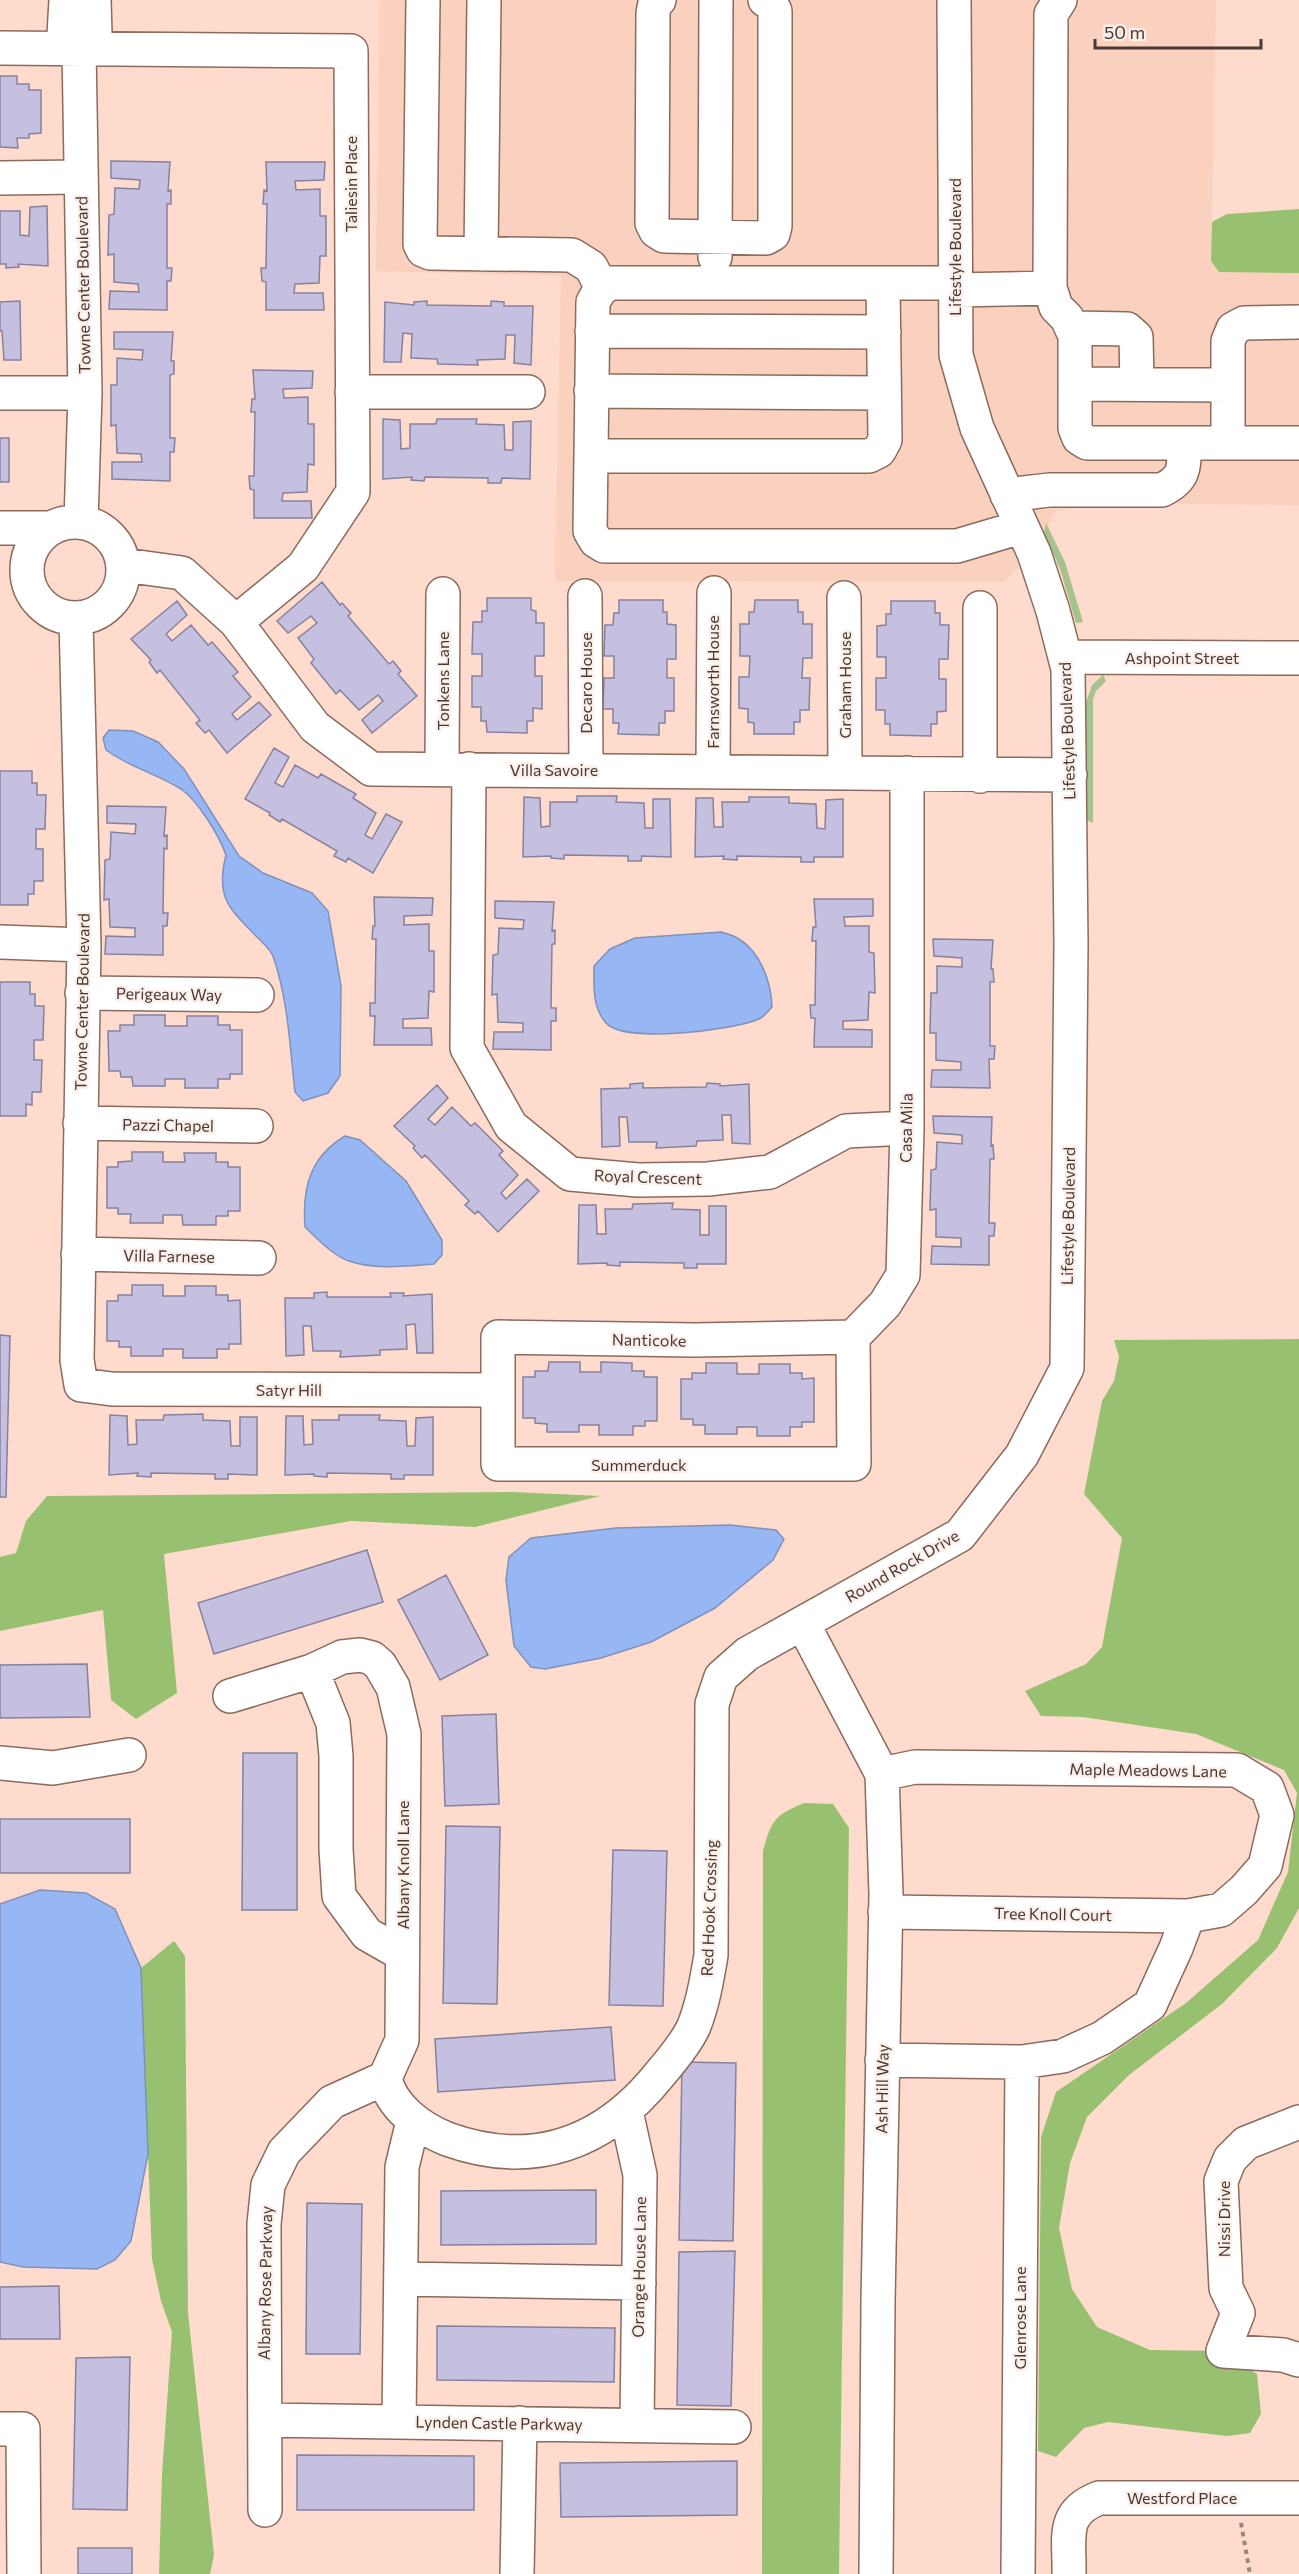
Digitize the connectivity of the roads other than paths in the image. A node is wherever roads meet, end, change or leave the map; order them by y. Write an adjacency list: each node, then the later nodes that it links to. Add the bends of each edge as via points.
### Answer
1 (66, 0): 11 (street, via 64,35)
2 (94, 0): 11 (street, via 94,34)
3 (423, 0): 15 (street, via 420,244 430,253)
4 (484, 0): 15 (street)
5 (659, 0): 14 (street, via 653,12 652,223 664,236)
6 (716, 0): 14 (street)
7 (765, 0): 14 (street, via 775,11 775,226 766,238)
8 (954, 0): 18 (street, Lifestyle Boulevard)
9 (1060, 0): 20 (street, via 1052,14)
10 (0, 48): 11 (street, Taliesin Place)
11 (79, 49): 12 (street, Towne Center Boulevard); 29 (street, Taliesin Place, via 351,51)
12 (81, 177): 13 (street); 32 (street, Towne Center Boulevard)
13 (0, 178)
14 (716, 237): 16 (street)
15 (481, 254): 19 (street, via 572,255 591,267)
16 (713, 283): 17 (street); 19 (street, via 610,283)
17 (883, 283): 18 (street); 24 (street)
18 (955, 286): 20 (street); 38 (street, Lifestyle Boulevard, via 956,355 977,428)
19 (602, 288): 23 (street, via 593,302)
20 (1050, 288): 22 (street, via 1056,307)
21 (1299, 322): 27 (street, via 1244,323 1233,329 1228,342)
22 (1073, 328): 25 (street); 26 (street, via 1132,331 1136,337)
23 (592, 331): 24 (street); 28 (street)
24 (884, 332): 33 (street)
25 (1075, 384): 26 (street); 34 (street, via 1075,428 1078,438 1087,443)
26 (1137, 384): 27 (street)
27 (1227, 385): 35 (street)
28 (591, 391): 33 (street); 37 (street)
29 (352, 392): 30 (street); 50 (street, Taliesin Place, via 353,492 303,567)
30 (528, 392)
31 (0, 393): 32 (street)
32 (85, 393): 39 (street, Towne Center Boulevard)
33 (884, 393): 37 (street, via 885,440 879,451 869,456)
34 (1184, 443): 35 (street); 38 (street, via 1184,471 1175,484 1162,490 1049,490)
35 (1228, 443): 36 (street)
36 (1299, 443)
37 (591, 456): 40 (street, via 590,531 604,546 957,546)
38 (1007, 495): 40 (street, Lifestyle Boulevard)
39 (81, 522): 42 (street, via 65,522); 43 (street, via 102,529 117,544)
40 (1022, 527): 51 (street, Lifestyle Boulevard, via 1034,553)
41 (0, 528): 42 (street)
42 (50, 528): 49 (street, via 29,556 27,574 32,591 43,606)
43 (124, 565): 49 (street, via 119,591 101,611); 50 (street, Villa Savoire, via 182,573)
44 (714, 593): 55 (street, Farnsworth House)
45 (443, 594): 53 (street, Tonkens Lane)
46 (585, 596): 54 (street, Decaro House)
47 (844, 598): 56 (street, Graham House)
48 (980, 608): 59 (street)
49 (76, 619): 61 (street, Towne Center Boulevard)
50 (236, 622): 53 (street, Villa Savoire, via 315,727 371,769)
51 (1065, 657): 52 (street, Ashpoint Street); 58 (street, Lifestyle Boulevard)
52 (1299, 658)
53 (456, 769): 54 (street, Villa Savoire); 66 (street, Royal Crescent, via 467,1048 511,1126 570,1174 638,1180 708,1179 770,1172 846,1131)
54 (586, 770): 55 (street, Villa Savoire)
55 (713, 771): 56 (street, Villa Savoire)
56 (845, 772): 57 (street, Villa Savoire)
57 (907, 773): 59 (street, Villa Savoire); 66 (street, Casa Mila)
58 (1070, 775): 59 (street, Villa Savoire); 72 (street, Lifestyle Boulevard, via 1067,1368)
59 (980, 776)
60 (0, 942): 61 (street)
61 (84, 945): 62 (street, Towne Center Boulevard)
62 (82, 993): 63 (street, Perigeaux Way); 64 (street, Towne Center Boulevard)
63 (257, 995)
64 (80, 1123): 65 (street, Pazzi Chapel); 67 (street, Towne Center Boulevard)
65 (256, 1126)
66 (907, 1128): 69 (street, Casa Mila, via 903,1275 885,1304)
67 (78, 1254): 68 (street, Villa Farnese); 70 (street, Towne Center Boulevard, via 77,1360)
68 (259, 1258)
69 (853, 1337): 71 (street, Nanticoke, via 498,1337); 71 (street, Summerduck, via 854,1464 498,1464)
70 (81, 1385): 71 (street, Satyr Hill, via 123,1389)
71 (497, 1390)
72 (1048, 1404): 73 (street, Round Rock Drive, via 1022,1455 960,1536)
73 (803, 1623): 78 (street, Ash Hill Way); 86 (street, Red Hook Crossing, via 747,1654 721,1677 712,1704 711,1955 705,1991 693,2028 643,2095)
74 (312, 1671): 75 (street); 82 (street, via 333,1723 339,1896 367,1934); 82 (street, Albany Knoll Lane, via 342,1657 360,1655 380,1665 393,1687 404,1734)
75 (230, 1696)
76 (129, 1755): 77 (street, via 53,1768)
77 (0, 1763)
78 (882, 1774): 79 (street, Maple Meadows Lane, via 915,1767 1237,1770 1267,1788 1277,1815 1265,1866); 80 (street, Ash Hill Way)
79 (1221, 1910): 81 (street, Tree Knoll Court)
80 (885, 1912): 81 (street, Tree Knoll Court); 83 (street, Ash Hill Way)
81 (1188, 1916): 84 (street, via 1150,2005 1102,2038 1063,2056)
82 (402, 1954): 85 (street, Albany Knoll Lane, via 402,2040)
83 (882, 2060): 84 (street); 102 (street, Ash Hill Way)
84 (1022, 2062): 103 (street, Glenrose Lane)
85 (385, 2078): 87 (street, Red Hook Crossing, via 388,2092); 92 (street, Albany Rose Parkway, via 332,2103 284,2152 268,2185 264,2224)
86 (626, 2110): 87 (street, Red Hook Crossing, via 583,2139 543,2151 509,2153 472,2148 434,2134); 90 (street, Orange House Lane, via 640,2175)
87 (413, 2121): 89 (street, via 402,2167)
88 (1299, 2122): 91 (street, Nissi Drive, via 1246,2143 1230,2159 1221,2181 1226,2288 1238,2313 1223,2351 1283,2355)
89 (401, 2279): 90 (street); 93 (street)
90 (639, 2283): 95 (street, Orange House Lane)
91 (1299, 2360)
92 (265, 2420): 93 (street, Lynden Castle Parkway); 99 (street, Albany Rose Parkway)
93 (399, 2421): 94 (street, Lynden Castle Parkway)
94 (520, 2423): 95 (street, Lynden Castle Parkway); 101 (street)
95 (637, 2425): 96 (street, Lynden Castle Parkway)
96 (734, 2427)
97 (11, 2429): 100 (street)
98 (1299, 2498): 104 (street, Westford Place, via 1099,2498 1083,2504 1072,2517)
99 (265, 2510)
100 (24, 2574)
101 (517, 2574)
102 (876, 2574)
103 (1018, 2574)
104 (1069, 2574)

